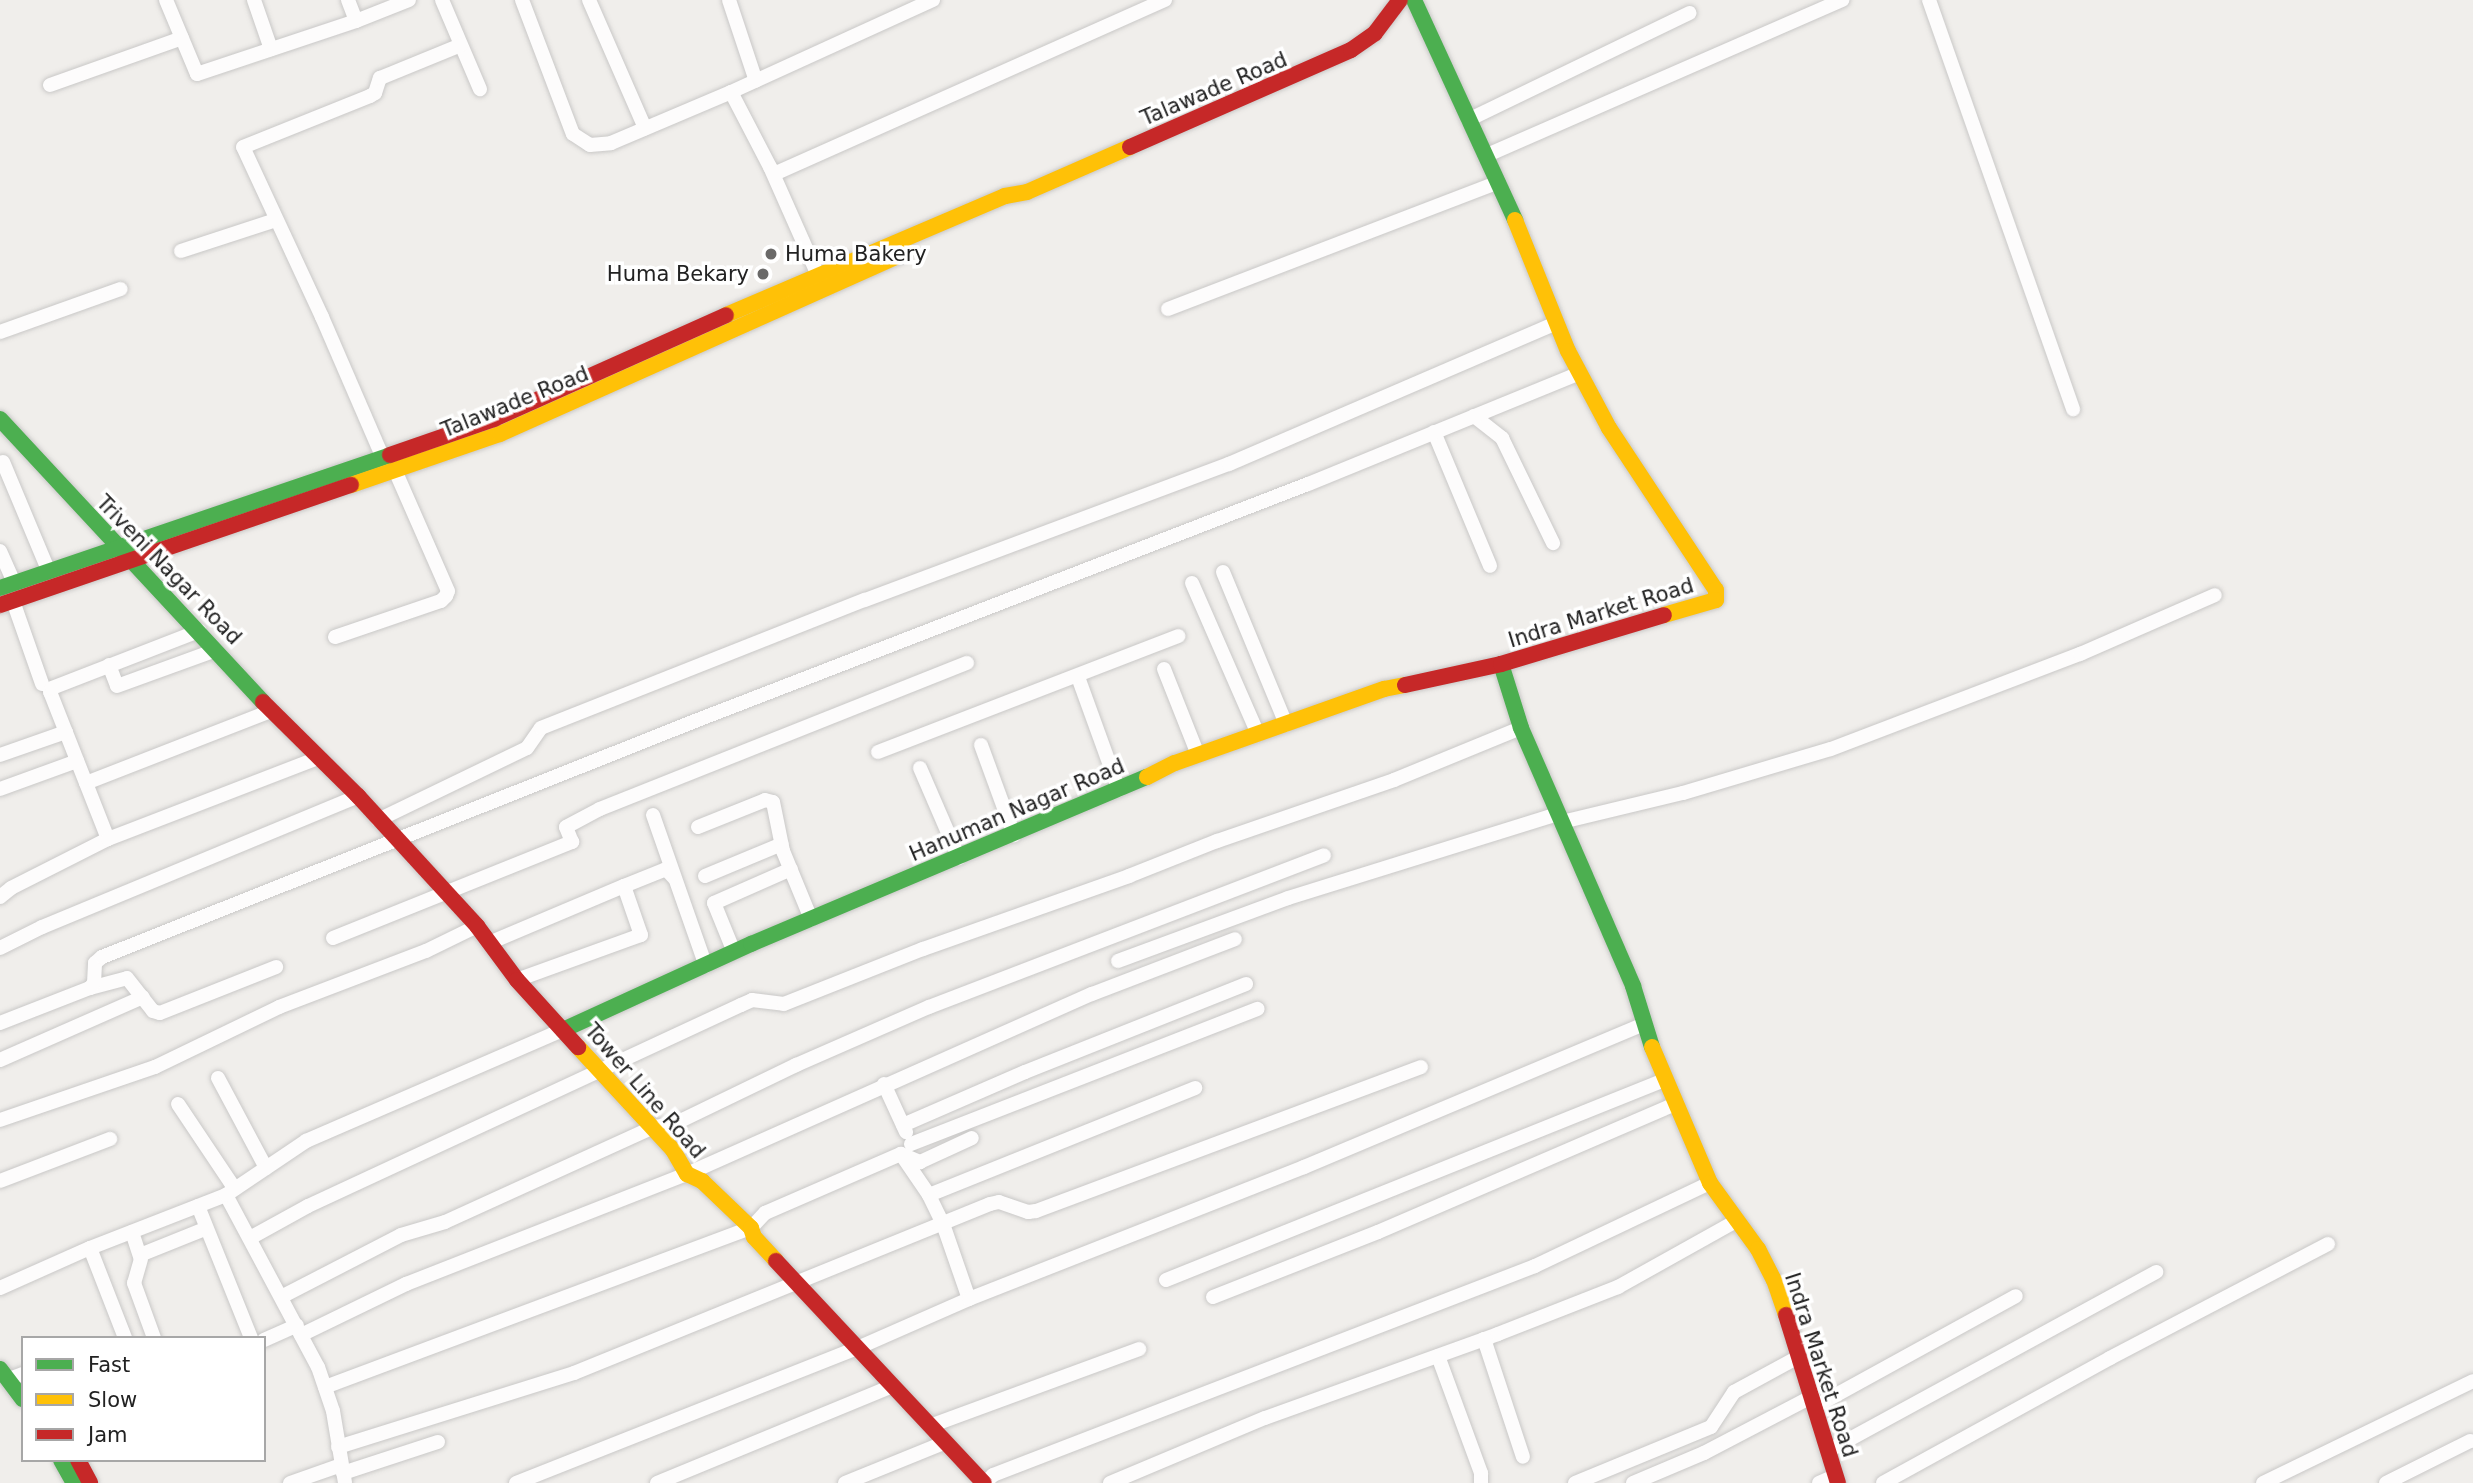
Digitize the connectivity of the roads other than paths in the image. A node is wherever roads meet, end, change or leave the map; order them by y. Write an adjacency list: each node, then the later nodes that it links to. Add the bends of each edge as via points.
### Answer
1 (166, 0): 17 (street)
2 (254, 0): 19 (street)
3 (348, 0): 16 (street)
4 (409, 0): 16 (street)
5 (442, 0): 18 (street)
6 (522, 0): 25 (street, via 573,134 590,145 611,143)
7 (589, 0): 25 (street)
8 (729, 0): 20 (street)
9 (933, 0): 20 (street)
10 (1165, 0): 27 (street)
11 (1400, 0): 31 (street, Talawade Road, via 1375,33 1350,50 1027,192 1005,208)
12 (1413, 0): 24 (street, Indra Market Road)
13 (1842, 0): 26 (street)
14 (1929, 0): 37 (street)
15 (1689, 13): 24 (street)
16 (356, 21): 19 (street)
17 (182, 38): 19 (street, via 197,74); 21 (street)
18 (461, 45): 22 (street); 29 (street, via 380,78 370,96 243,147)
19 (271, 50)
20 (755, 81): 23 (street)
21 (50, 85)
22 (480, 89)
23 (731, 92): 25 (street); 27 (street)
24 (1468, 120): 26 (street, Indra Market Road)
25 (645, 128)
26 (1485, 156): 28 (street, Indra Market Road)
27 (774, 174): 31 (street)
28 (1496, 183): 33 (street); 34 (street, Indra Market Road)
29 (276, 220): 30 (street); 42 (street)
30 (181, 251)
31 (821, 282): 42 (street, Talawade Road, via 506,423)
32 (121, 289): 35 (street)
33 (1168, 309)
34 (1557, 323): 36 (street, Indra Market Road); 82 (street, via 1241,459 541,728 527,748)
35 (0, 332)
36 (1580, 373): 38 (street); 59 (street, Indra Market Road, via 1609,428 1708,574 1716,600)
37 (2073, 409)
38 (1474, 416): 40 (street); 43 (street, via 1502,438)
39 (0, 419): 44 (street, Triveni Nagar Road)
40 (1434, 432): 47 (street); 86 (street)
41 (3, 462): 48 (street)
42 (389, 467): 44 (street, Talawade Road); 46 (street, Talawade Road); 56 (street, via 446,596)
43 (1553, 544)
44 (119, 548): 46 (street, Triveni Nagar Road); 48 (street, Talawade Road)
45 (0, 551): 51 (street)
46 (131, 561): 53 (street, Talawade Road); 54 (street, Triveni Nagar Road)
47 (1490, 566)
48 (49, 572): 51 (street, Talawade Road)
49 (1223, 572): 65 (street)
50 (1192, 583): 68 (street)
51 (7, 586)
52 (2215, 595): 81 (street, via 2080,654 1831,748 1683,793)
53 (6, 603): 63 (street)
54 (199, 631): 57 (street, Triveni Nagar Road); 60 (street)
55 (1178, 636): 62 (street)
56 (335, 637)
57 (216, 650): 60 (street, via 117,686); 64 (street, Triveni Nagar Road)
58 (967, 663): 94 (street, via 600,808 566,827 572,842)
59 (1501, 664): 65 (street, Hanuman Nagar Road, via 1384,689); 66 (street, Indra Market Road)
60 (109, 665): 67 (street, via 52,688)
61 (1164, 669): 73 (street)
62 (1078, 677): 70 (street); 78 (street)
63 (43, 684)
64 (271, 711): 71 (street, Triveni Nagar Road); 76 (street)
65 (1286, 724): 68 (street, Hanuman Nagar Road)
66 (1521, 728): 81 (street, Indra Market Road); 116 (street, via 1394,780 1217,841 784,1004 752,1000 631,1059)
67 (66, 732): 72 (street); 74 (street)
68 (1258, 734): 73 (street, Hanuman Nagar Road)
69 (981, 745): 84 (street)
70 (878, 752)
71 (314, 753): 79 (street, Tower Line Road); 85 (street)
72 (0, 755)
73 (1198, 755): 78 (street, Hanuman Nagar Road)
74 (77, 761): 76 (street); 77 (street)
75 (920, 768): 89 (street)
76 (86, 783): 85 (street)
77 (0, 789)
78 (1119, 790): 84 (street, Hanuman Nagar Road)
79 (358, 796): 82 (street, Tower Line Road); 101 (street)
80 (653, 815): 92 (street)
81 (1560, 818): 103 (street, via 1288,898); 112 (street, Indra Market Road)
82 (377, 820): 86 (street, Tower Line Road)
83 (698, 827): 87 (street, via 769,799)
84 (1014, 835): 89 (street, Hanuman Nagar Road)
85 (108, 839): 95 (street)
86 (396, 841): 94 (street, Tower Line Road); 108 (street, via 102,957 95,962)
87 (782, 844): 90 (street); 91 (street)
88 (1324, 855): 125 (street, via 929,1007 672,1125)
89 (959, 858): 96 (street, Hanuman Nagar Road)
90 (791, 869): 96 (street); 102 (street, via 714,903)
91 (705, 876)
92 (675, 879): 93 (street, via 666,869); 104 (street)
93 (624, 886): 100 (street); 106 (street, via 640,935)
94 (445, 894): 97 (street, Tower Line Road); 98 (street)
95 (0, 897)
96 (811, 919): 102 (street, Hanuman Nagar Road)
97 (477, 926): 100 (street, Tower Line Road); 123 (street, via 426,951 279,1007 155,1067)
98 (333, 937)
99 (1236, 939): 119 (street, via 1092,994)
100 (489, 943): 106 (street, Tower Line Road)
101 (0, 948)
102 (734, 952): 104 (street, Hanuman Nagar Road)
103 (1118, 961)
104 (706, 966): 113 (street, Hanuman Nagar Road)
105 (276, 967): 109 (street, via 160,1013)
106 (517, 980): 113 (street, Tower Line Road)
107 (1246, 984): 124 (street)
108 (90, 988): 109 (street, via 127,978); 111 (street)
109 (143, 997): 114 (street)
110 (1258, 1009): 128 (street)
111 (0, 1023)
112 (1645, 1024): 118 (street, Indra Market Road); 152 (street, via 1304,1167)
113 (563, 1030): 116 (street, Tower Line Road); 129 (street, via 306,1141)
114 (0, 1060)
115 (1421, 1067): 137 (street, via 1036,1211 999,1202)
116 (599, 1069): 125 (street, Tower Line Road); 141 (street, via 308,1206)
117 (218, 1078): 129 (street)
118 (1664, 1080): 122 (street, Indra Market Road); 146 (street)
119 (884, 1084): 124 (street); 130 (street)
120 (1195, 1088): 134 (street)
121 (178, 1104): 133 (street)
122 (1675, 1104): 132 (street, Indra Market Road); 151 (street, via 1378,1233)
123 (0, 1120)
124 (903, 1125): 128 (street)
125 (653, 1127): 130 (street, Tower Line Road); 149 (street, via 445,1222 401,1236)
126 (972, 1138): 128 (street, via 920,1162)
127 (110, 1139): 131 (street)
128 (906, 1149): 134 (street); 138 (street, via 765,1213)
129 (266, 1168): 133 (street)
130 (687, 1174): 138 (street, Tower Line Road, via 702,1181); 153 (street)
131 (0, 1181)
132 (1710, 1183): 136 (street, Indra Market Road); 188 (street, via 1535,1266 993,1475)
133 (230, 1192): 135 (street); 141 (street)
134 (929, 1195): 137 (street)
135 (194, 1208): 139 (street); 140 (street); 157 (street)
136 (1738, 1220): 159 (street, via 1618,1287); 163 (street, Indra Market Road, via 1774,1280)
137 (943, 1224): 147 (street); 152 (street)
138 (751, 1228): 147 (street, Tower Line Road); 166 (street)
139 (200, 1231): 144 (street); 156 (street)
140 (132, 1232): 143 (street); 144 (street)
141 (250, 1238): 149 (street)
142 (2328, 1244): 194 (street)
143 (90, 1248): 148 (street); 154 (street)
144 (140, 1255): 155 (street, via 134,1283)
145 (2156, 1272): 176 (street)
146 (1166, 1280)
147 (797, 1284): 160 (street, Tower Line Road); 175 (street, via 574,1373)
148 (0, 1288)
149 (283, 1296): 153 (street)
150 (2016, 1296): 170 (street)
151 (1213, 1297)
152 (968, 1299): 160 (street)
153 (299, 1330): 158 (street); 166 (street)
154 (124, 1336)
155 (153, 1336)
156 (245, 1336)
157 (250, 1336)
158 (266, 1339)
159 (1484, 1339): 162 (street); 177 (street)
160 (855, 1349): 167 (street, Tower Line Road); 185 (street)
161 (1139, 1349): 171 (street)
162 (1438, 1356): 189 (street, via 1265,1418); 190 (street, via 1481,1472)
163 (1800, 1356): 170 (street, Indra Market Road); 191 (street, via 1734,1392 1711,1427)
164 (10, 1374): 168 (street); 169 (street)
165 (2473, 1381): 195 (street)
166 (325, 1387): 175 (street)
167 (890, 1387): 171 (street, Tower Line Road); 186 (street)
168 (21, 1388)
169 (21, 1395)
170 (1814, 1401): 176 (street, Indra Market Road); 192 (street)
171 (930, 1426): 174 (street, Tower Line Road)
172 (2470, 1441): 196 (street)
173 (438, 1442): 180 (street)
174 (946, 1442): 187 (street); 188 (street, Tower Line Road)
175 (338, 1447): 180 (street)
176 (1828, 1451): 181 (street, Indra Market Road)
177 (1523, 1457)
178 (62, 1462): 182 (street)
179 (79, 1462): 183 (street)
180 (343, 1474): 184 (street)
181 (1837, 1479): 193 (street)
182 (74, 1483)
183 (90, 1483)
184 (290, 1483)
185 (516, 1483)
186 (657, 1483)
187 (845, 1483)
188 (984, 1483)
189 (1110, 1483)
190 (1481, 1483)
191 (1575, 1483)
192 (1633, 1483)
193 (1819, 1483)
194 (1883, 1483)
195 (2263, 1483)
196 (2386, 1483)

